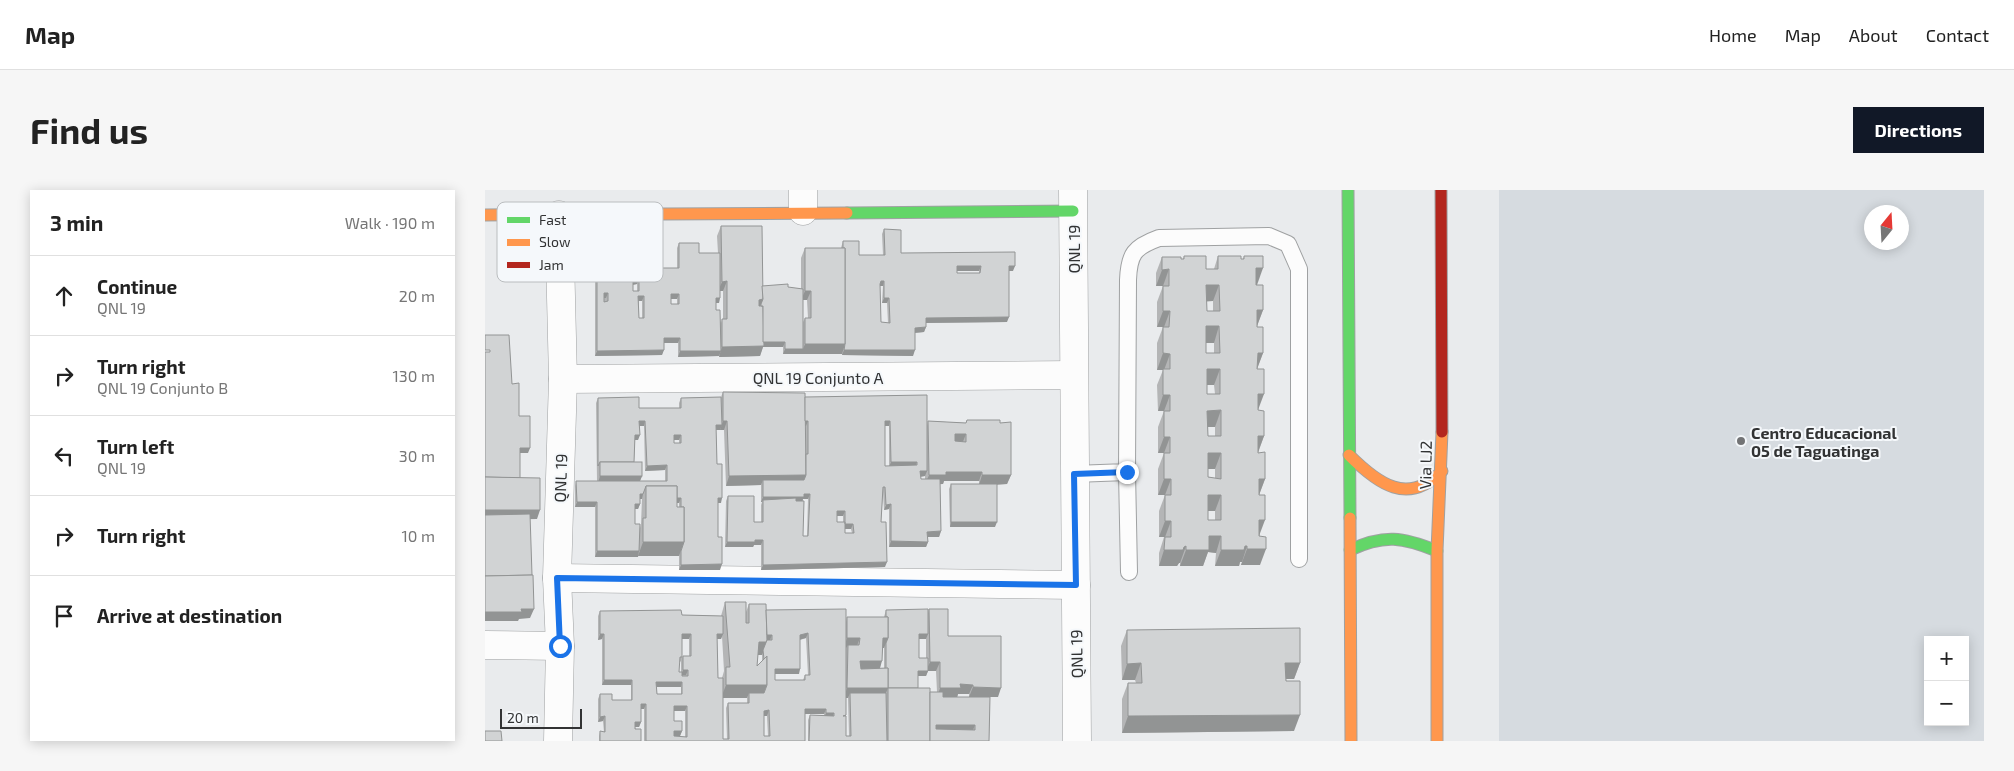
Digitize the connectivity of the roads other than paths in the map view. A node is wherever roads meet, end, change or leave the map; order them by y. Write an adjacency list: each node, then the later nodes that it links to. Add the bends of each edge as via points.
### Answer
1 (1348, 190): 9 (main road)
2 (1441, 190): 10 (main road, Via LJ2)
3 (1073, 200): 4 (main road, QNL 19); 7 (street, QNL 19)
4 (803, 201): 5 (main road, QNL 19)
5 (663, 209)
6 (561, 282): 8 (street, QNL 19)
7 (1073, 375): 8 (street, QNL 19 Conjunto A); 12 (street, QNL 19)
8 (563, 379): 17 (street, QNL 19)
9 (1349, 455): 10 (main road, via 1368,475 1389,486 1407,489 1425,486); 13 (main road)
10 (1442, 471): 14 (main road, Via LJ2)
11 (1127, 472): 12 (lane); 15 (lane, via 1128,280 1129,263 1134,252 1144,243 1159,238 1269,236 1288,244 1299,269); 16 (lane)
12 (1074, 474): 18 (street, QNL 19)
13 (1350, 550): 14 (main road, via 1370,540 1393,536); 23 (main road)
14 (1437, 552): 24 (main road, Via LJ2)
15 (1299, 559)
16 (1129, 572)
17 (557, 578): 18 (street); 20 (street, QNL 19)
18 (1076, 585): 22 (street, QNL 19)
19 (485, 645): 20 (street)
20 (560, 646): 21 (street, QNL 19)
21 (558, 741)
22 (1077, 741)
23 (1351, 741)
24 (1437, 741)

